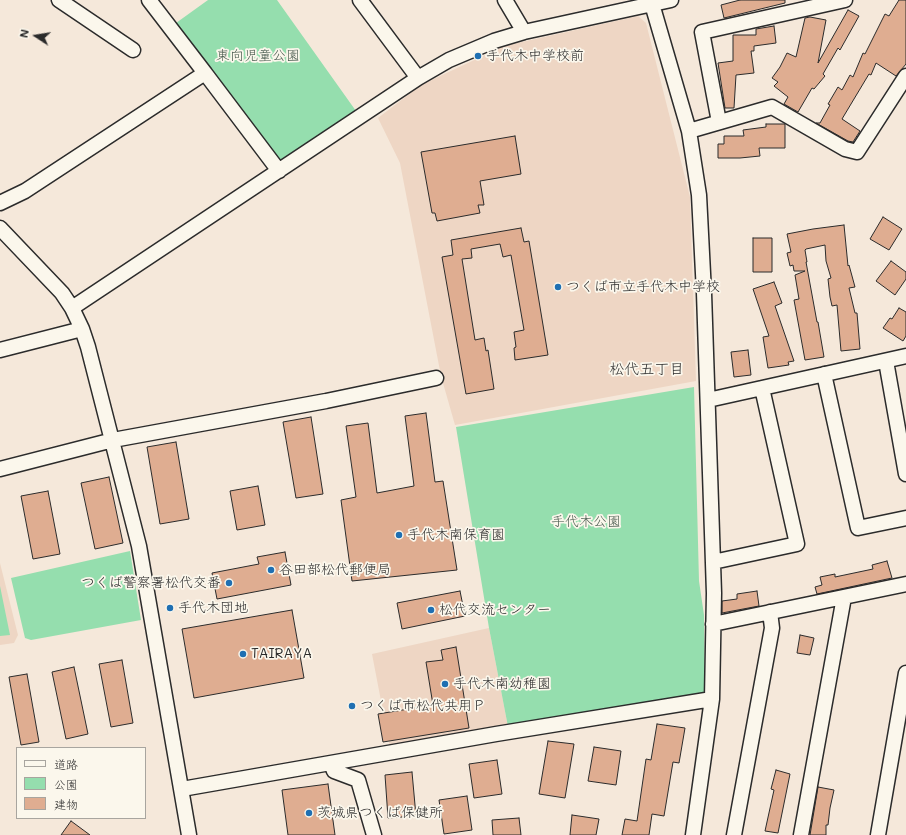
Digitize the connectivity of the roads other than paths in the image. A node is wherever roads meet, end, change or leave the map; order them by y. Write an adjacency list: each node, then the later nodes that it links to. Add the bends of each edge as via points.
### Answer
1 (59, 0): 9 (street)
2 (149, 0): 10 (street)
3 (360, 0): 12 (street)
4 (505, 0): 8 (street)
5 (670, 0): 7 (street)
6 (845, 0): 13 (street, via 702,32)
7 (652, 4): 8 (street); 14 (street)
8 (524, 32): 12 (street, via 494,41 449,60)
9 (133, 50)
10 (205, 73): 15 (street); 16 (street, via 25,191)
11 (906, 76): 13 (street, via 857,152 845,149 772,107)
12 (418, 78): 15 (street)
13 (719, 122): 14 (street)
14 (688, 131): 26 (street, via 699,195)
15 (279, 171): 18 (street)
16 (0, 203)
17 (0, 228): 18 (street, via 62,292)
18 (72, 308): 19 (street)
19 (82, 329): 20 (street); 27 (street)
20 (0, 350)
21 (906, 356): 22 (street)
22 (886, 361): 23 (street); 29 (street)
23 (824, 374): 25 (street); 30 (street, via 858,528)
24 (436, 378): 27 (street)
25 (762, 388): 26 (street); 31 (street, via 797,544)
26 (708, 400): 31 (street)
27 (113, 440): 28 (street); 39 (street, via 139,546)
28 (0, 469)
29 (906, 474)
30 (906, 518)
31 (713, 562): 35 (street)
32 (906, 584): 33 (street)
33 (844, 597): 34 (street); 44 (street)
34 (770, 612): 35 (street); 43 (street, via 772,628)
35 (713, 624): 37 (street)
36 (906, 673): 45 (street)
37 (712, 700): 38 (street); 42 (street)
38 (331, 763): 39 (street); 41 (street, via 334,771 358,780)
39 (182, 789): 40 (street)
40 (189, 835)
41 (374, 835)
42 (693, 835)
43 (734, 835)
44 (801, 835)
45 (878, 835)

